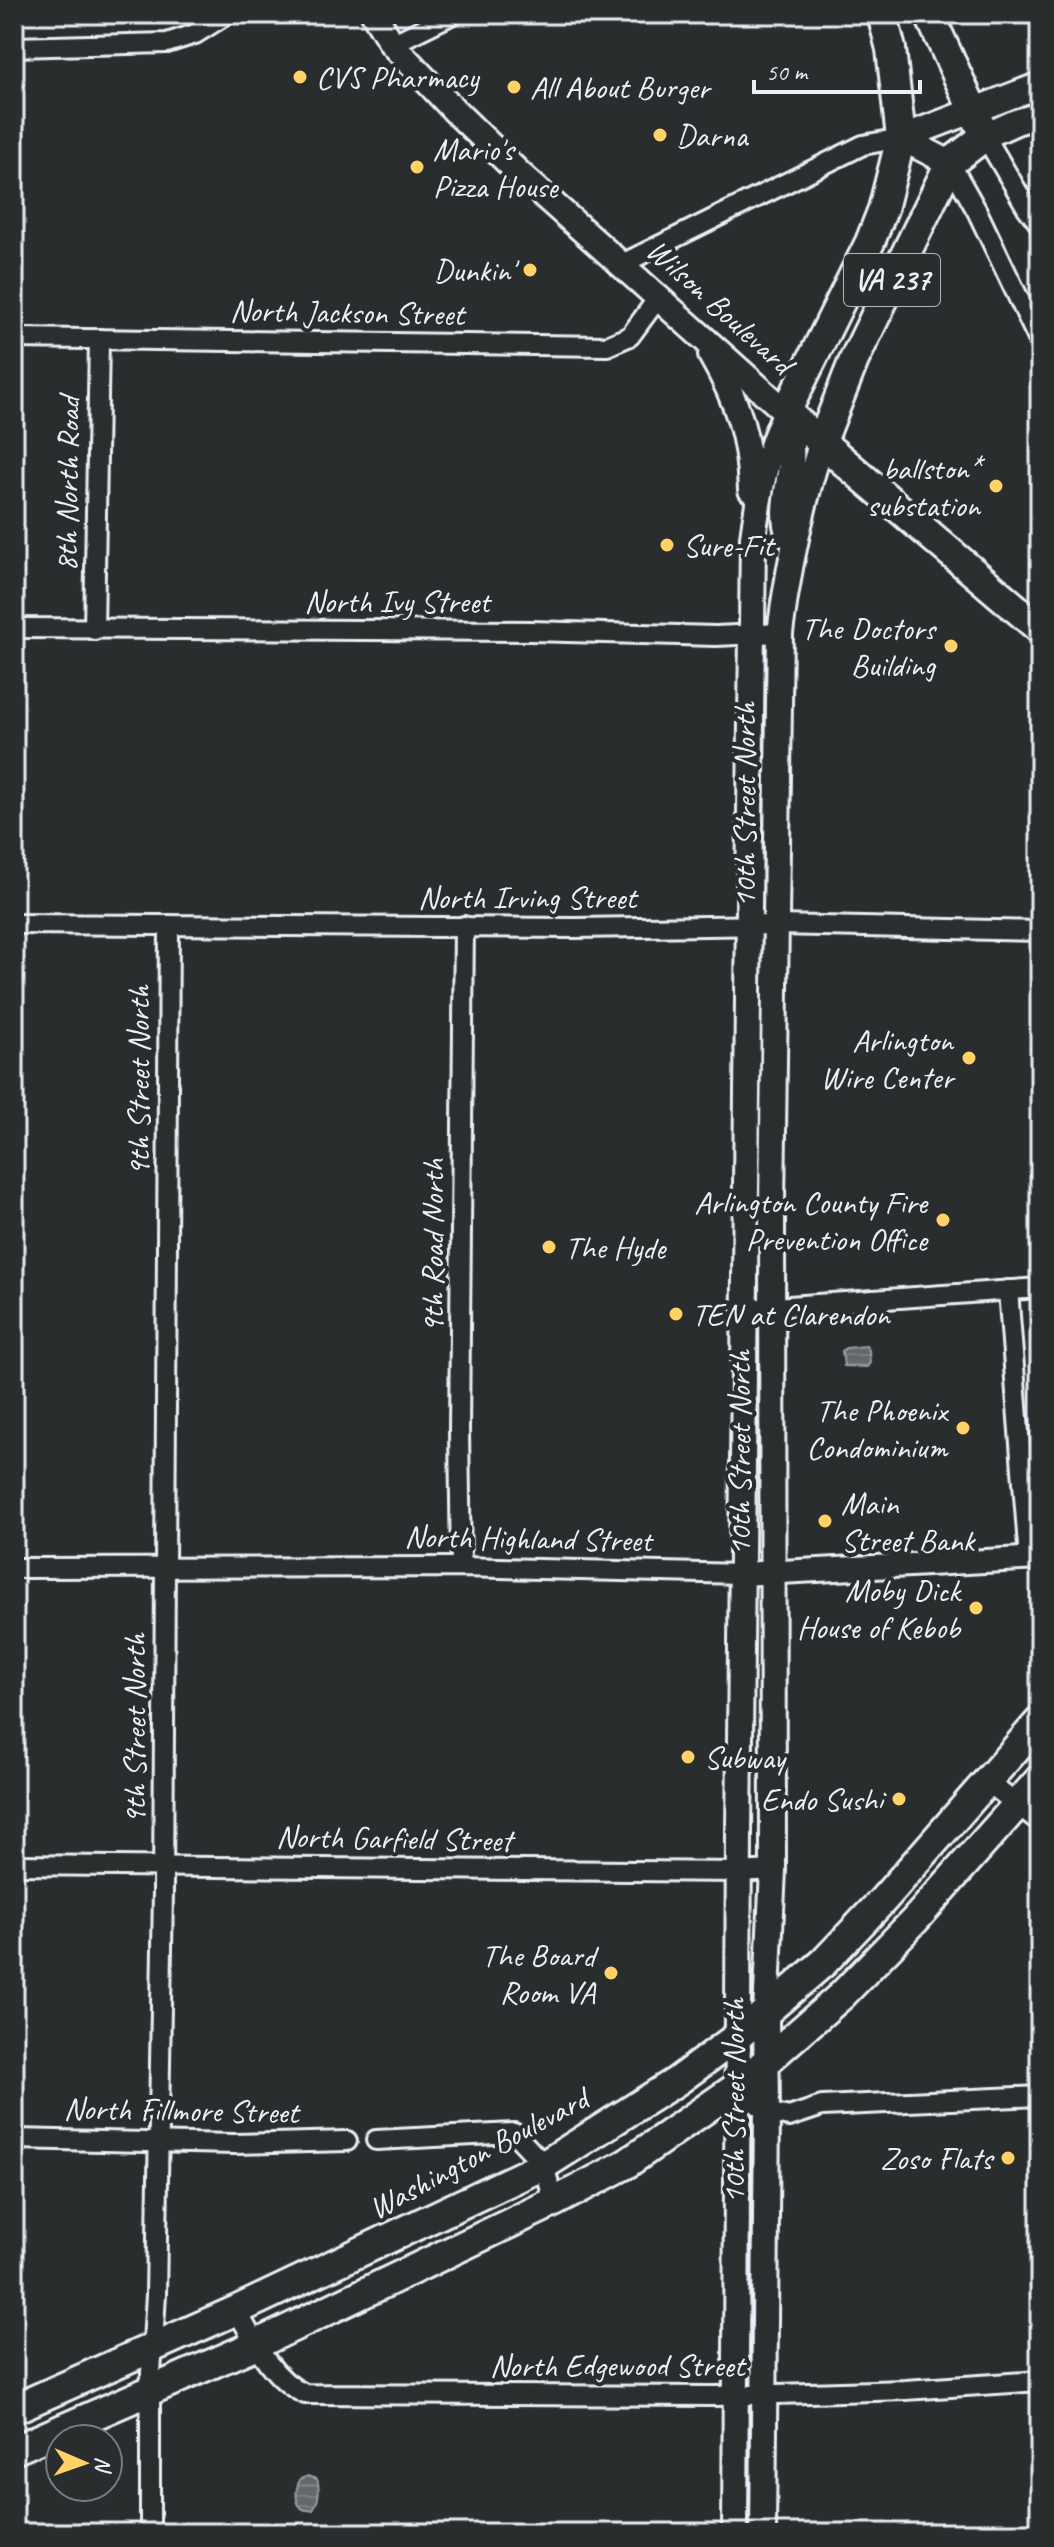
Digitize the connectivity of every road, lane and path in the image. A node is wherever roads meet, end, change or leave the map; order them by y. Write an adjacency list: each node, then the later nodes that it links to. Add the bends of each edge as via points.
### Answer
1 (227, 14): 7 (street, via 195,34 167,43)
2 (374, 14): 6 (main road, Wilson Boulevard)
3 (453, 14): 6 (street)
4 (882, 14): 12 (main road, VA 237)
5 (929, 14): 9 (main road)
6 (392, 44): 15 (main road, Wilson Boulevard, via 512,167)
7 (14, 47)
8 (1040, 85): 9 (main road)
9 (972, 110): 11 (main road); 12 (main road)
10 (1040, 115): 11 (main road)
11 (985, 136): 13 (main road, 10th Street North / VA 237); 14 (street)
12 (901, 138): 13 (main road); 15 (street, via 863,145); 21 (main road, 10th Street North / VA 237, via 870,242)
13 (950, 163): 20 (street); 22 (main road, 10th Street North / VA 237, via 854,360)
14 (1040, 225)
15 (622, 264): 16 (main road, Wilson Boulevard)
16 (658, 298): 18 (street, North Jackson Street, via 630,336 607,346); 19 (main road, Wilson Boulevard)
17 (14, 338): 18 (street, North Jackson Street)
18 (99, 339): 27 (street, 8th North Road)
19 (702, 339): 21 (main road, Wilson Boulevard); 23 (main road, via 727,381 744,426)
20 (1040, 343)
21 (786, 412): 22 (main road, Wilson Boulevard); 23 (main road, 10th Street North / VA 237, via 765,465); 24 (main road, via 792,433 785,525)
22 (822, 441): 24 (main road, 10th Street North / VA 237); 26 (main road, Wilson Boulevard)
23 (753, 537): 29 (main road, 10th Street North / VA 237)
24 (793, 548): 28 (main road, 10th Street North / VA 237)
25 (14, 628): 27 (street, North Ivy Street)
26 (1040, 629)
27 (94, 630): 29 (street, North Ivy Street)
28 (780, 633): 29 (street, North Ivy Street); 33 (main road, 10th Street North / VA 237)
29 (751, 634): 32 (main road, 10th Street North / VA 237)
30 (14, 924): 31 (street, North Irving Street)
31 (169, 925): 34 (street, North Irving Street); 43 (street, 9th Street North)
32 (748, 925): 33 (street, North Irving Street); 34 (street, North Irving Street); 39 (main road, 10th Street North / VA 237)
33 (777, 925): 35 (street, North Irving Street); 38 (main road, 10th Street North / VA 237)
34 (464, 926): 41 (street, 9th Road North)
35 (1040, 931)
36 (1040, 1288): 37 (street)
37 (1008, 1290): 38 (street); 40 (street)
38 (772, 1308): 39 (street); 44 (main road, 10th Street North / VA 237)
39 (745, 1309): 45 (main road, 10th Street North / VA 237)
40 (1035, 1558): 44 (street, North Highland Street)
41 (461, 1567): 43 (street, North Highland Street); 45 (street, North Highland Street)
42 (14, 1568): 43 (street, North Highland Street)
43 (164, 1569): 51 (street, 9th Street North)
44 (773, 1573): 45 (street, North Highland Street); 52 (main road, 10th Street North / VA 237)
45 (742, 1574): 53 (main road, 10th Street North / VA 237)
46 (1040, 1721): 48 (main road, Washington Boulevard)
47 (1040, 1779): 49 (main road)
48 (985, 1780): 49 (street); 54 (main road, Washington Boulevard, via 852,1934)
49 (1030, 1813): 56 (main road)
50 (14, 1865): 51 (street, North Garfield Street)
51 (163, 1866): 53 (street, North Garfield Street); 61 (street, 9th Street North)
52 (773, 1870): 53 (street, North Garfield Street); 54 (main road, 10th Street North / VA 237)
53 (739, 1872): 55 (main road, 10th Street North / VA 237)
54 (766, 2013): 55 (main road, Washington Boulevard); 56 (main road, 10th Street North / VA 237)
55 (738, 2036): 57 (main road, 10th Street North / VA 237); 64 (main road, Washington Boulevard)
56 (765, 2065): 57 (main road); 59 (main road, 10th Street North / VA 237)
57 (737, 2087): 59 (street); 65 (main road, via 626,2164); 72 (main road, 10th Street North / VA 237)
58 (1040, 2096): 59 (street, via 822,2106 789,2117)
59 (767, 2112): 71 (main road, 10th Street North / VA 237)
60 (14, 2139): 61 (street, North Fillmore Street)
61 (158, 2140): 63 (street, North Fillmore Street); 68 (street, 9th Street North)
62 (376, 2140): 64 (street, via 514,2133)
63 (347, 2141)
64 (544, 2165): 65 (street); 66 (main road, Washington Boulevard)
65 (554, 2202): 67 (main road)
66 (237, 2310): 67 (street, North Edgewood Street); 68 (main road, Washington Boulevard)
67 (255, 2345): 70 (main road); 72 (street, North Edgewood Street, via 293,2389 305,2394)
68 (153, 2347): 70 (street, 9th Street North); 73 (main road, Washington Boulevard)
69 (1040, 2381): 71 (street, North Edgewood Street)
70 (150, 2388): 74 (main road); 75 (street, 9th Street North)
71 (764, 2394): 72 (street, North Edgewood Street); 77 (main road, 10th Street North / VA 237)
72 (737, 2395): 76 (main road, 10th Street North / VA 237)
73 (14, 2409)
74 (14, 2450)
75 (150, 2533)
76 (735, 2533)
77 (763, 2533)

